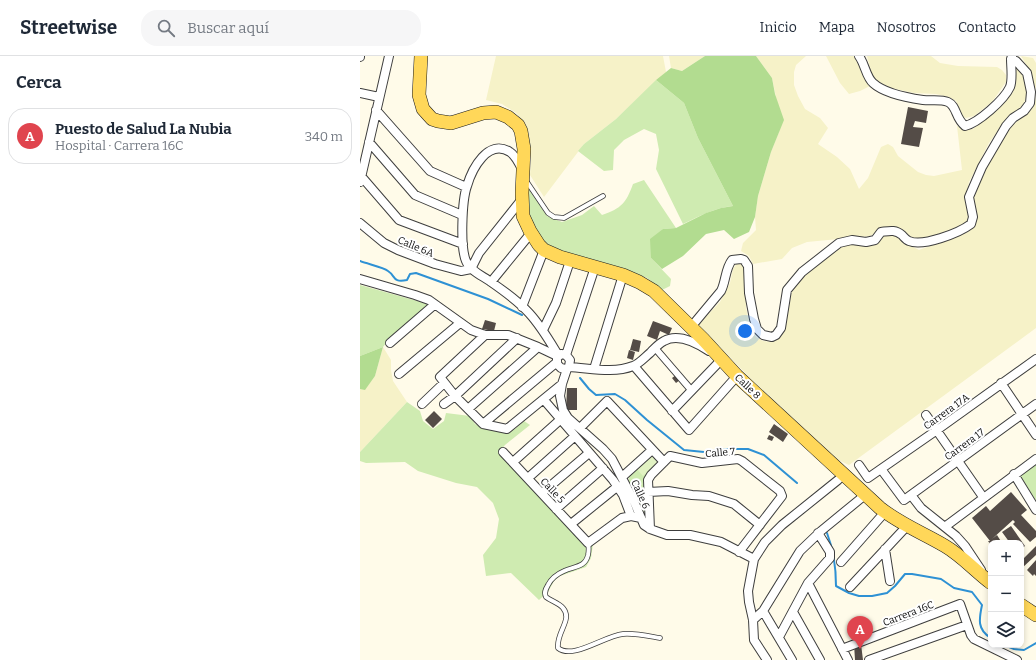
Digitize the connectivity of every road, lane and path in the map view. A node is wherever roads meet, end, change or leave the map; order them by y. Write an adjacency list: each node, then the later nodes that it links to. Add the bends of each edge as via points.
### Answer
1 (389, 56): 6 (street)
2 (421, 56): 9 (main road, Calle 8, via 419,95 427,114 438,121 451,123 490,112 508,117 518,125 521,132 524,149)
3 (859, 56): 4 (street, via 873,83 892,93 923,100 947,101 953,104 959,122 965,126 981,118 1010,87)
4 (1011, 57): 28 (street, via 1027,73 1031,92 1030,103 1006,126 982,167 969,197 973,217 971,224 963,230 918,243 908,241 892,230 881,232 875,240 839,243 802,272 787,290 781,328 772,336 763,335 757,329 751,308 746,262 741,259 732,260 728,265 721,291)
5 (360, 93): 6 (street)
6 (379, 97): 7 (street)
7 (376, 110): 8 (street); 11 (street, via 430,171)
8 (369, 142): 10 (street); 14 (street, via 415,195)
9 (523, 172): 11 (street, via 511,152 496,148 478,161); 12 (main road, Calle 8); 13 (lane, via 548,213 554,217 564,218)
10 (361, 179): 17 (street, via 398,220)
11 (466, 186): 14 (street)
12 (522, 196): 16 (main road, Calle 8, via 523,216); 21 (street, via 478,253)
13 (603, 196)
14 (462, 215): 17 (street)
15 (360, 223): 21 (street, Calle 6A, via 384,243 398,250 461,271)
16 (531, 233): 18 (main road, Calle 8); 24 (street)
17 (463, 244): 21 (street, via 466,260)
18 (544, 250): 19 (main road, Calle 8); 26 (street)
19 (570, 261): 20 (main road, Calle 8); 29 (street, via 556,303)
20 (595, 267): 22 (main road, Calle 8); 37 (street)
21 (471, 269): 24 (street)
22 (623, 275): 28 (main road, Calle 8, via 654,291); 39 (street)
23 (360, 279): 25 (street)
24 (491, 282): 26 (street)
25 (431, 302): 27 (street); 32 (street)
26 (522, 307): 29 (street)
27 (460, 323): 30 (street); 40 (street)
28 (691, 327): 36 (main road, Calle 8)
29 (543, 330): 37 (street)
30 (485, 334): 31 (street); 42 (street)
31 (517, 338): 33 (street); 46 (street)
32 (390, 343)
33 (538, 347): 37 (street); 51 (street)
34 (655, 348): 36 (street, via 665,340 680,338 697,344); 38 (street); 45 (street)
35 (1036, 359): 44 (street, Carrera 17A)
36 (721, 360): 41 (main road, Calle 8); 45 (street)
37 (563, 361): 39 (street, via 582,368); 43 (street, Calle 6); 56 (street)
38 (634, 366): 39 (street, via 619,370); 52 (street)
39 (594, 369)
40 (399, 374)
41 (737, 376): 52 (street, via 689,430); 78 (main road, Calle 8)
42 (442, 380): 46 (street); 48 (street)
43 (562, 381): 47 (street); 57 (street, Calle 6, via 560,396 563,410)
44 (1001, 383): 53 (street); 58 (street, Carrera 17A)
45 (692, 391): 52 (street)
46 (455, 396): 49 (street); 51 (street)
47 (544, 400): 55 (street); 56 (street, via 507,429)
48 (422, 404)
49 (444, 404)
50 (1036, 404): 53 (street, Carrera 17)
51 (468, 409): 56 (street)
52 (672, 411)
53 (1022, 414): 59 (street); 66 (street, Carrera 17)
54 (926, 415): 58 (street)
55 (561, 419): 60 (street); 67 (street)
56 (483, 424)
57 (580, 428): 61 (street, via 607,401); 72 (street, Calle 6, via 612,460)
58 (937, 430): 66 (street); 70 (street, Carrera 17A)
59 (1036, 435)
60 (575, 436): 63 (street); 73 (street)
61 (652, 450): 64 (street); 72 (street)
62 (503, 452): 67 (street, Calle 5)
63 (589, 453): 69 (street); 77 (street)
64 (667, 459): 76 (street, via 648,480); 87 (street, Calle 7, via 702,463 740,460 780,491 782,496)
65 (1036, 459): 71 (street)
66 (958, 461): 79 (street, Carrera 17); 80 (street)
67 (513, 462): 73 (street, Calle 5)
68 (859, 465): 70 (street, Carrera 17A, via 868,478)
69 (603, 468): 75 (street); 82 (street)
70 (880, 469): 79 (street)
71 (1014, 474): 80 (street); 81 (street)
72 (622, 477): 85 (street, Calle 6)
73 (528, 478): 77 (street, Calle 5)
74 (838, 480): 95 (street, via 782,525 765,542)
75 (618, 486): 84 (street); 86 (street)
76 (648, 492): 87 (street, via 668,491 709,496 734,504); 90 (street)
77 (542, 493): 82 (street, Calle 5)
78 (865, 495): 83 (main road, Calle 8); 91 (street)
79 (908, 497): 89 (street)
80 (983, 497): 89 (street)
81 (1035, 507)
82 (556, 509): 86 (street, Calle 5)
83 (885, 512): 88 (main road, Calle 8); 96 (street)
84 (630, 516): 85 (street); 92 (street, via 622,518)
85 (641, 518): 90 (street, Calle 6, via 644,525)
86 (571, 524): 92 (street, Calle 5)
87 (760, 525): 94 (street)
88 (907, 526): 93 (street); 98 (main road, Calle 8, via 956,554)
89 (946, 526): 97 (street, via 965,546)
90 (650, 529): 94 (street, via 667,535 690,534 709,538)
91 (820, 532): 100 (street, via 830,552 830,558); 103 (street, via 800,551)
92 (588, 543): 109 (lane, via 589,550 585,562 557,575 545,591 546,597 564,609 566,617 557,639 558,648 574,654 622,634)
93 (886, 549): 99 (street); 101 (street)
94 (739, 552): 95 (street)
95 (754, 559): 106 (street, via 748,591)
96 (840, 562)
97 (988, 580)
98 (988, 580)
99 (890, 581)
100 (808, 583): 104 (street); 110 (street)
101 (850, 587)
102 (1024, 607): 105 (main road)
103 (763, 611): 106 (street); 108 (street)
104 (793, 612): 108 (street); 113 (street)
105 (1036, 615)
106 (753, 620): 111 (street, via 754,640)
107 (967, 625): 110 (street, Carrera 16C, via 960,604); 115 (street); 116 (street, via 974,639)
108 (779, 637): 112 (street)
109 (660, 638)
110 (842, 649): 114 (street)
111 (767, 660)
112 (792, 660)
113 (820, 660)
114 (848, 660)
115 (868, 660)
116 (1017, 660)

